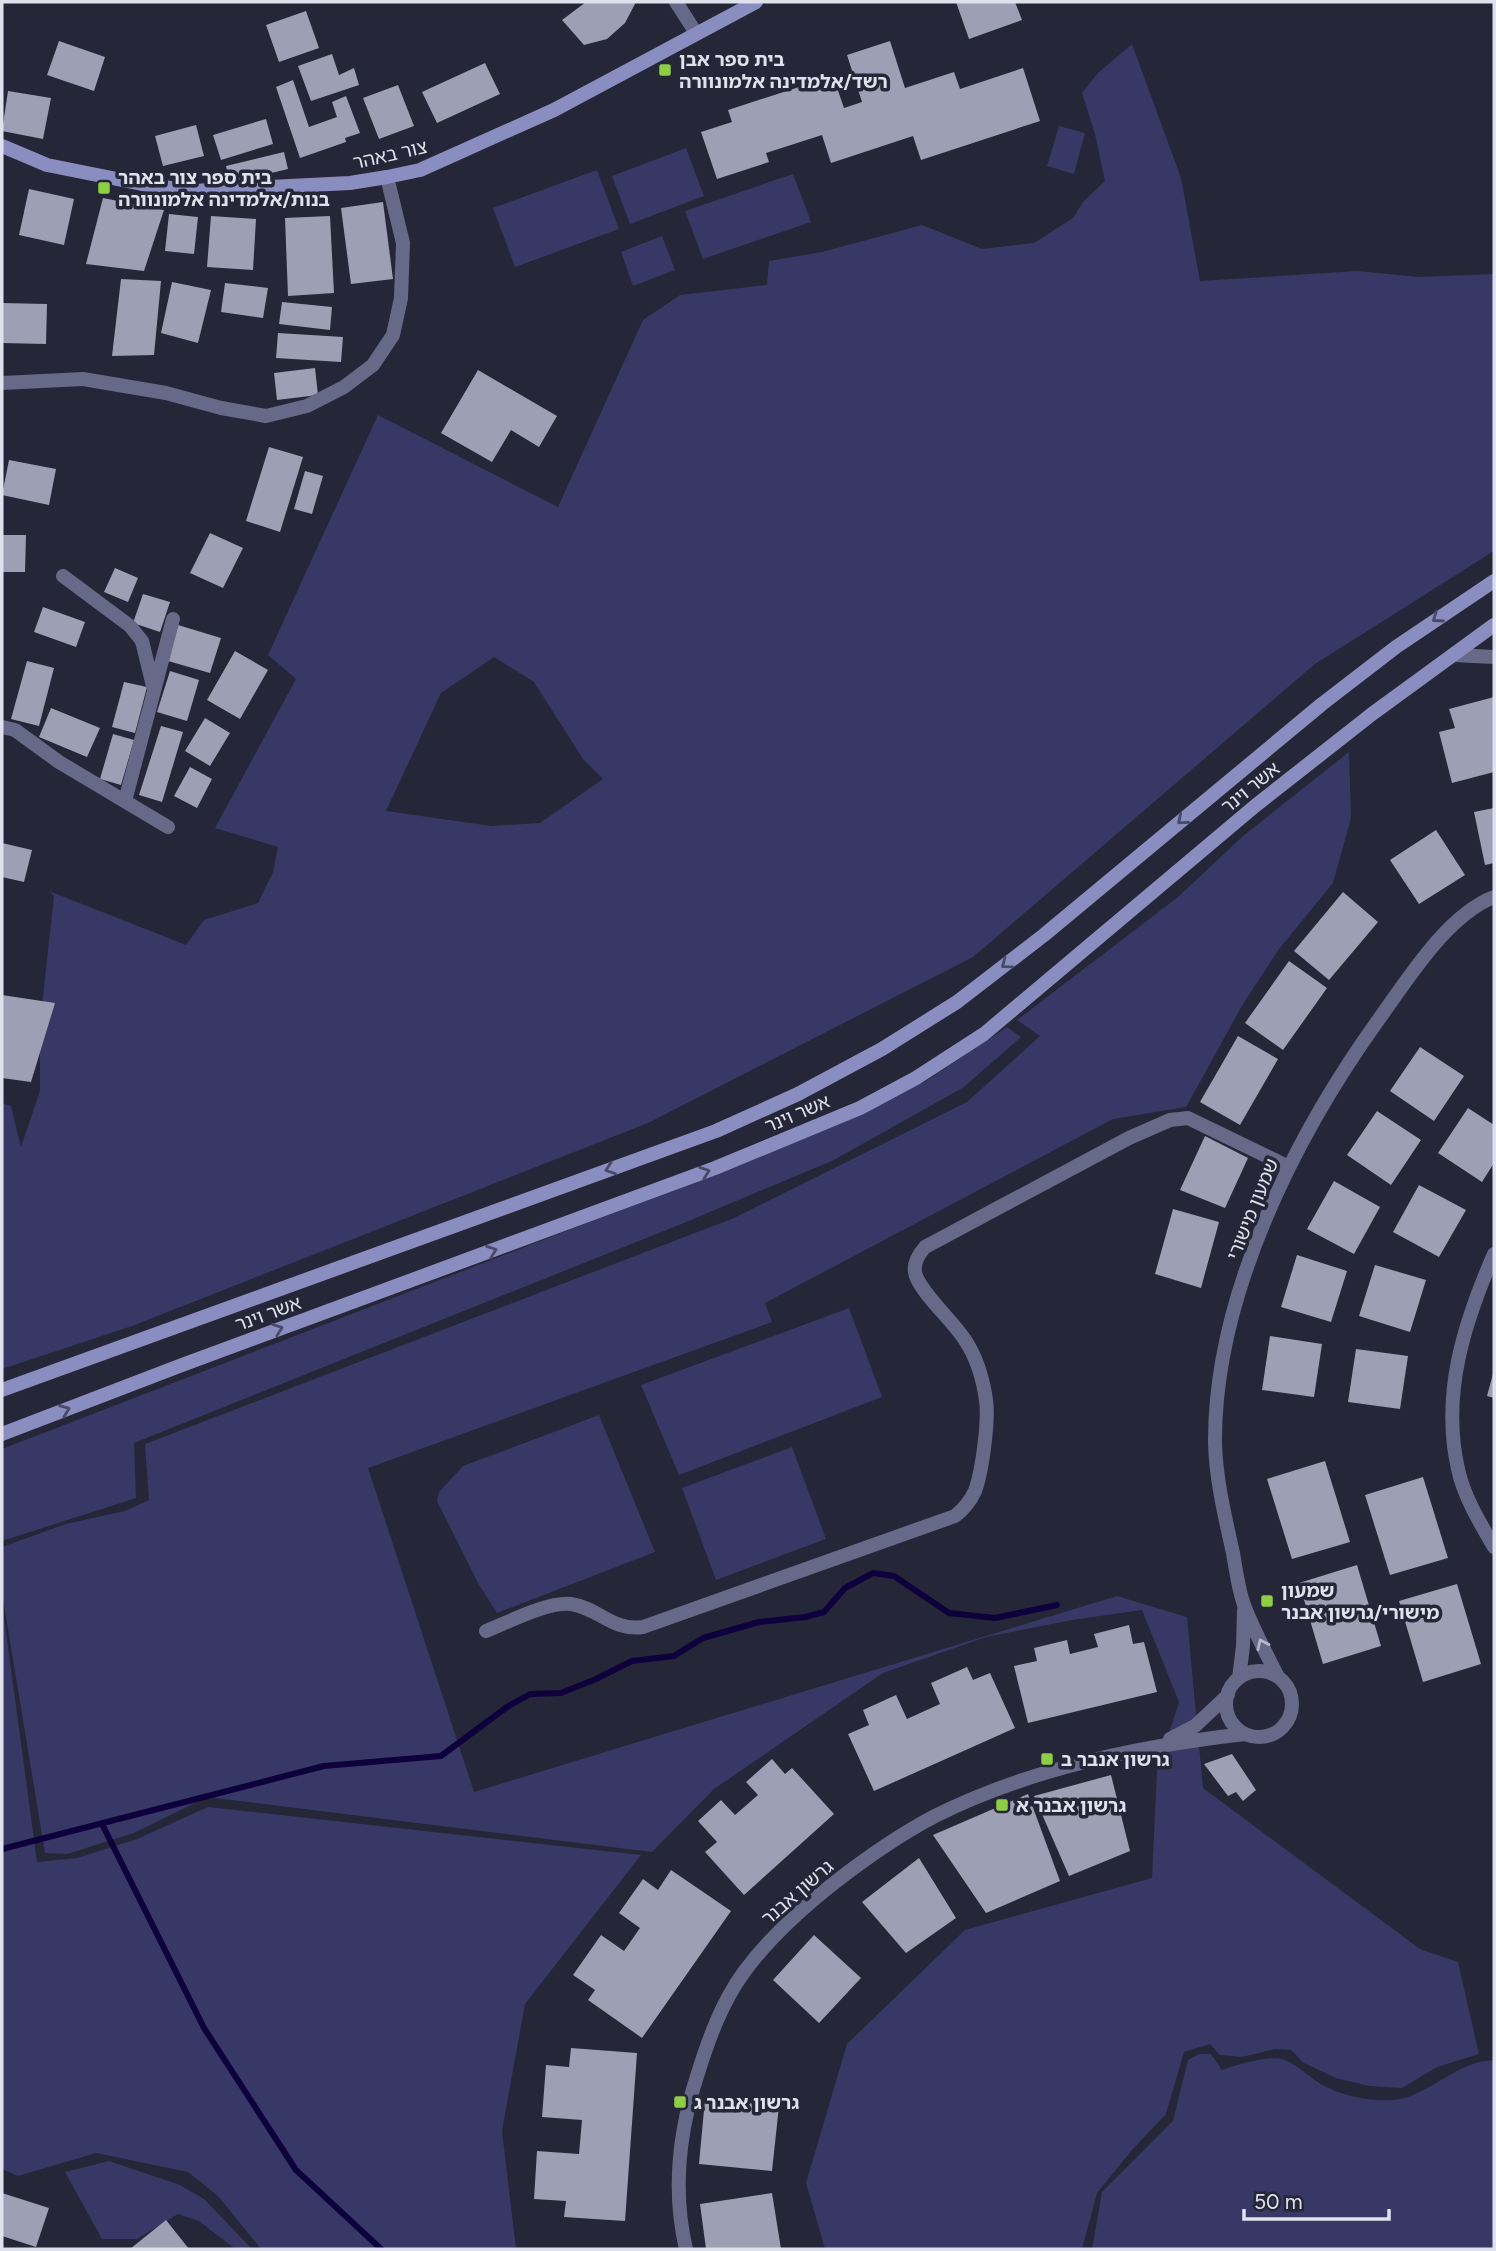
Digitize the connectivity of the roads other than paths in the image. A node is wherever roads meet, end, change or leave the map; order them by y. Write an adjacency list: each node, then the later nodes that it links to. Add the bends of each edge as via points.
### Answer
1 (676, 2): 3 (street)
2 (756, 2): 3 (main road, צור באהר)
3 (696, 33): 5 (main road, צור באהר, via 554,110 421,170)
4 (2, 146): 5 (main road, צור באהר, via 47,165 192,191)
5 (387, 177): 6 (street, via 403,243 393,335 373,365 344,387 307,406 266,416 83,379)
6 (2, 383)
7 (63, 576): 13 (street, via 130,626 142,641)
8 (1494, 581): 20 (main road, אשר וינר, one-way to 20, via 1322,704 957,1002 882,1049 716,1131)
9 (173, 619): 13 (street)
10 (1494, 625): 11 (main road, אשר וינר)
11 (1452, 655): 12 (street); 21 (main road, אשר וינר, one-way to 11, via 715,1168 860,1108 916,1078 984,1034 1255,806)
12 (1494, 657)
13 (154, 690): 15 (street)
14 (2, 727): 15 (street, via 15,730)
15 (125, 802): 16 (street)
16 (168, 827)
17 (1494, 897): 18 (street, שמעון מישורי, via 1451,927 1394,999 1342,1074)
18 (1289, 1167): 23 (street, שמעון מישורי, via 1246,1274 1217,1404 1218,1481); 24 (street, via 1188,1118 1170,1120 925,1247 917,1256 914,1273 966,1341 980,1370 987,1404 975,1491 955,1516 643,1627 615,1625 571,1604)
19 (1494, 1254): 22 (street, via 1462,1338 1453,1382 1452,1427 1458,1471)
20 (2, 1390)
21 (2, 1434)
22 (1494, 1547)
23 (1243, 1602): 25 (street, שמעון מישורי, one-way to 23); 26 (street, שמעון מישורי)
24 (486, 1631)
25 (1278, 1677): 26 (street, via 1258,1671); 28 (street, via 1290,1693 1289,1718 1270,1735)
26 (1239, 1678): 27 (street)
27 (1228, 1695): 28 (street, via 1228,1715); 29 (street, גרשון אבנר, via 1195,1726)
28 (1245, 1734): 29 (street, גרשון אבנר)
29 (1153, 1746): 30 (street, גרשון אבנר, via 1042,1774 936,1816 860,1862 772,1938 743,1974 712,2029 690,2097 678,2183)
30 (686, 2249)

